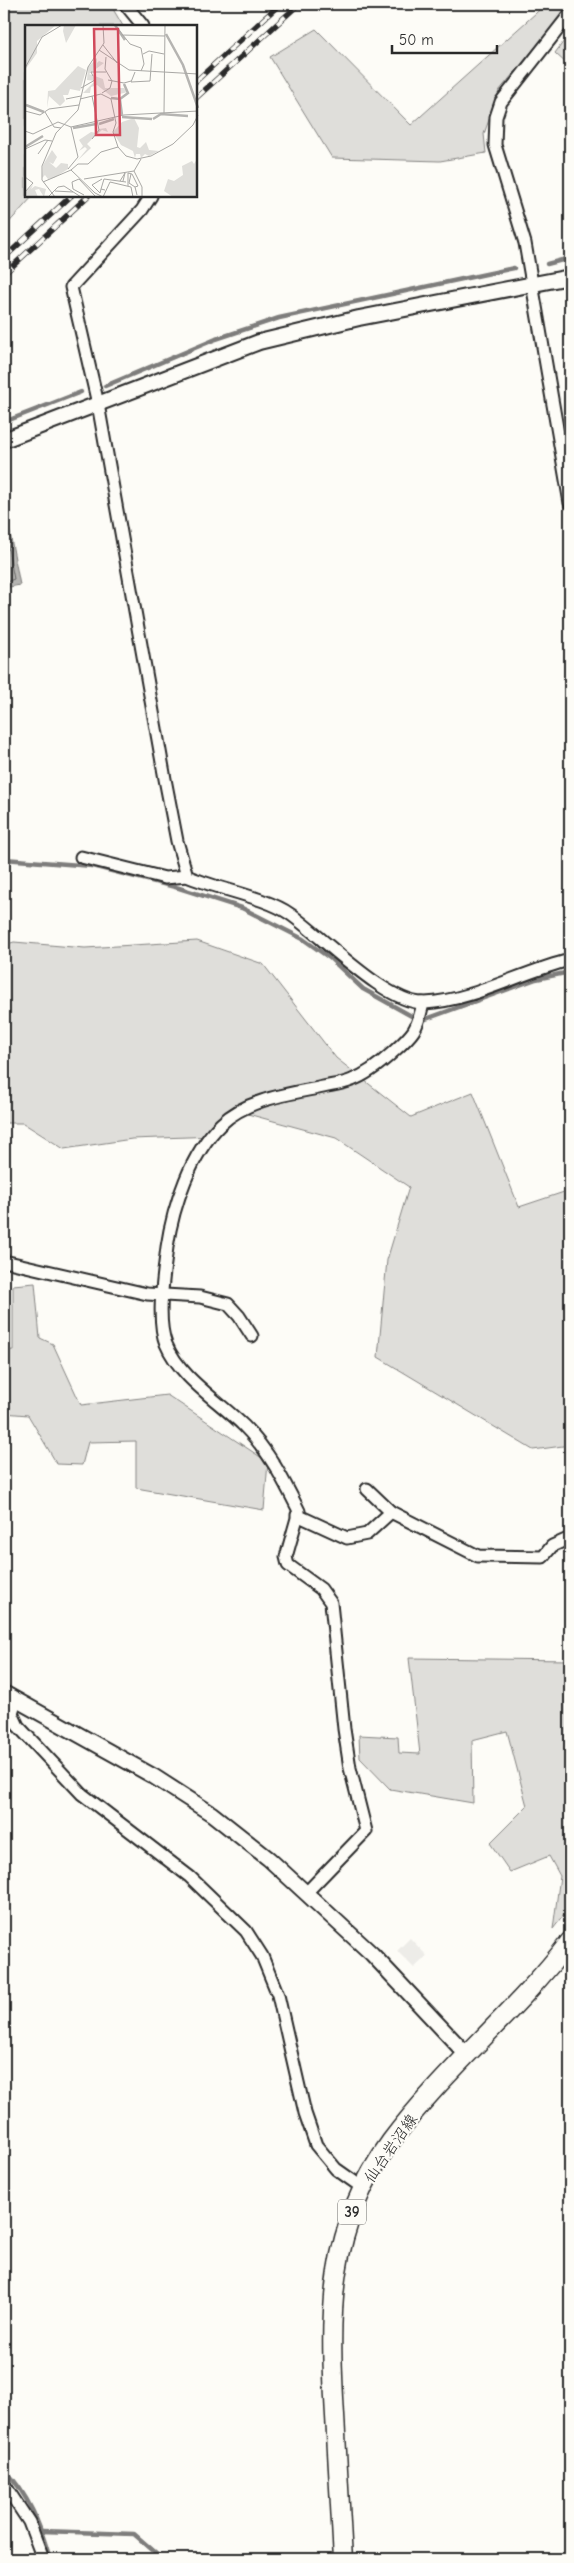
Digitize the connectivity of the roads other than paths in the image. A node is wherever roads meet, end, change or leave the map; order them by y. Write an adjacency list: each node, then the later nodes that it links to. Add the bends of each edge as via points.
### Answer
1 (125, 4): 3 (street)
2 (570, 14): 6 (street, via 501,102 496,117 495,145 525,243)
3 (142, 25)
4 (150, 198): 7 (street, via 71,287)
5 (570, 276): 6 (street)
6 (532, 284): 7 (street, via 358,318 259,342); 9 (street)
7 (98, 404): 8 (street); 11 (street, via 164,779)
8 (4, 440)
9 (570, 503)
10 (81, 857): 11 (street, via 165,878)
11 (187, 876): 13 (street, via 289,912 382,987 405,999)
12 (570, 960): 13 (street, via 459,998)
13 (423, 1003): 15 (street, via 420,1019 410,1037 371,1072 350,1081 276,1096 240,1110 222,1123 200,1148 187,1176 168,1237)
14 (4, 1261): 15 (street)
15 (161, 1295): 16 (street, via 200,1296 228,1304); 19 (street, via 166,1344 182,1370 265,1449 276,1464 299,1511)
16 (252, 1336)
17 (367, 1489): 18 (street)
18 (391, 1512): 19 (street, via 367,1534 347,1538); 20 (street, via 478,1556 543,1557 552,1546)
19 (298, 1515): 22 (street, via 287,1562 292,1570 321,1588 331,1603 344,1729 366,1831)
20 (570, 1538)
21 (10, 1696): 22 (street, via 153,1776 212,1814); 25 (street, via 18,1726 82,1794 190,1877 246,1930 262,1956 278,1995 305,2113 316,2145 336,2170)
22 (306, 1892): 24 (street, via 372,1954)
23 (570, 1941): 24 (main road, 仙台岩沼線 / 39, via 550,1968)
24 (466, 2054): 25 (main road, 仙台岩沼線 / 39, via 392,2141)
25 (363, 2188): 28 (main road, 仙台岩沼線 / 39, via 349,2219 336,2267 332,2308 331,2349)
26 (4, 2484): 27 (street, via 29,2522)
27 (44, 2559)
28 (343, 2559)

